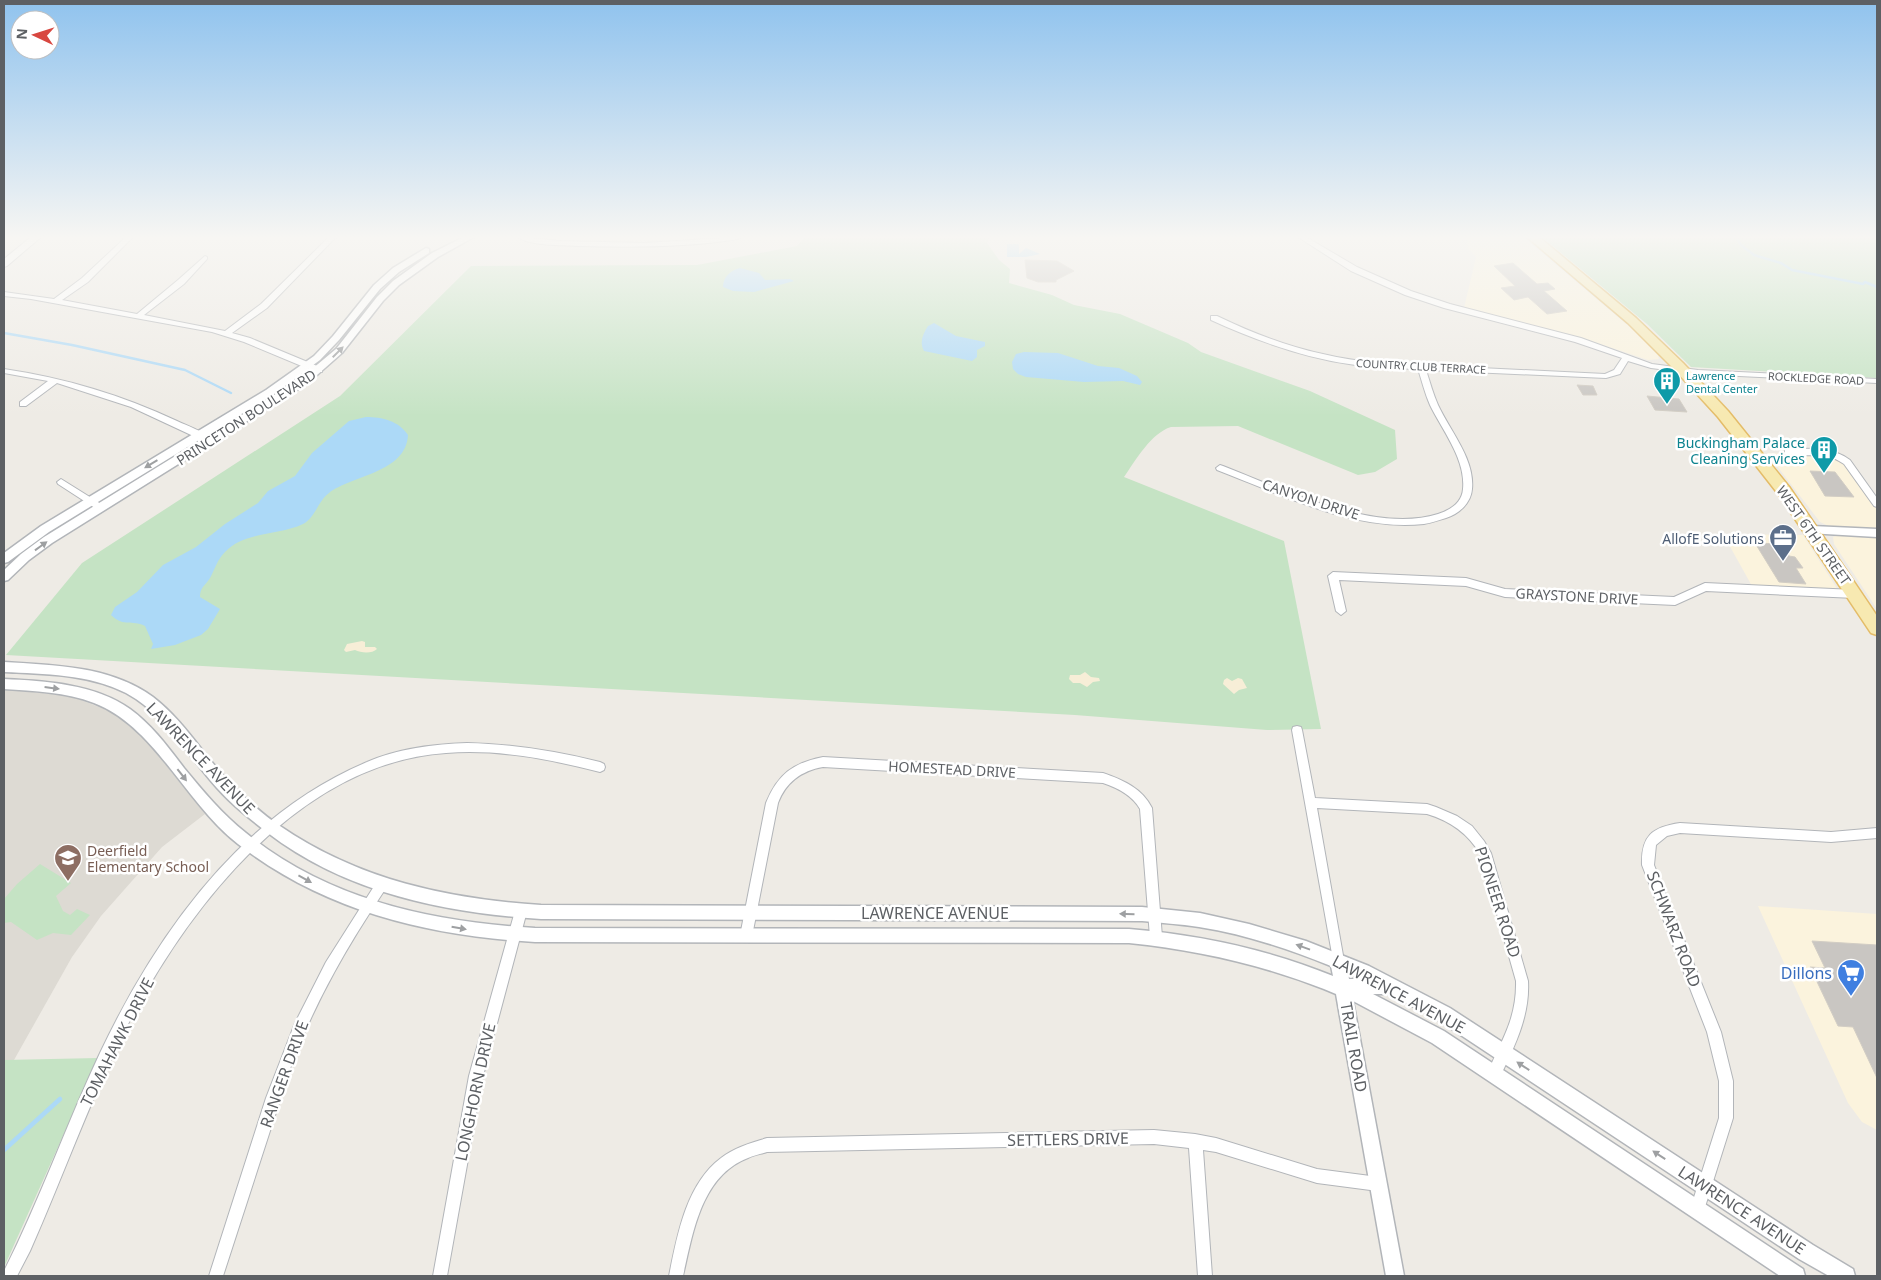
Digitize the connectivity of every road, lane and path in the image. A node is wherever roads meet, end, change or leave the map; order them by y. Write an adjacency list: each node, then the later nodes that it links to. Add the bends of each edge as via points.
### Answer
1 (22, 297): 9 (street)
2 (63, 297): 9 (street)
3 (163, 297): 10 (street)
4 (273, 297): 12 (street)
5 (368, 297): 14 (street, PRINCETON BOULEVARD, via 327,348)
6 (382, 297): 16 (street, PRINCETON BOULEVARD, one-way to 6, via 346,344)
7 (1419, 297): 13 (street, ROCKLEDGE ROAD, via 1578,340)
8 (1604, 297): 17 (main road, WEST 6TH STREET)
9 (56, 302): 10 (street)
10 (139, 316): 12 (street)
11 (1214, 318): 15 (street, COUNTRY CLUB TERRACE, via 1264,341 1310,354 1369,364)
12 (226, 333): 14 (street)
13 (1626, 357): 15 (street, COUNTRY CLUB TERRACE, via 1617,372 1606,376); 17 (street, ROCKLEDGE ROAD, via 1651,366)
14 (307, 366): 16 (street); 22 (street, PRINCETON BOULEVARD)
15 (1420, 367): 25 (street, CANYON DRIVE, via 1468,480 1465,499 1448,514 1410,522 1367,518 1335,510)
16 (319, 370): 23 (street, PRINCETON BOULEVARD)
17 (1683, 370): 20 (street, ROCKLEDGE ROAD); 30 (main road, WEST 6TH STREET, via 1754,452)
18 (4, 371): 19 (street)
19 (54, 380): 21 (street); 22 (street, via 129,402)
20 (1877, 381)
21 (22, 404)
22 (199, 435): 23 (street); 27 (street, PRINCETON BOULEVARD, one-way to 27)
23 (210, 441): 29 (street, PRINCETON BOULEVARD)
24 (1788, 452): 28 (street, via 1840,456)
25 (1220, 468)
26 (61, 482): 27 (street)
27 (91, 501): 29 (street); 32 (street, PRINCETON BOULEVARD)
28 (1877, 504)
29 (101, 508): 33 (street, PRINCETON BOULEVARD, one-way to 29, via 36,549)
30 (1812, 530): 31 (street); 34 (main road, WEST 6TH STREET)
31 (1877, 533)
32 (4, 559)
33 (4, 577)
34 (1855, 594): 35 (street, GRAYSTONE DRIVE, via 1712,587 1675,601 1505,593 1466,582 1333,576); 36 (main road, WEST 6TH STREET)
35 (1341, 611)
36 (1877, 629)
37 (4, 667): 42 (street, LAWRENCE AVENUE, via 77,673 112,681 132,691 164,714 235,797)
38 (4, 684): 44 (street, LAWRENCE AVENUE, one-way to 44, via 75,692 123,711 148,733 204,803)
39 (1297, 730): 41 (street, TRAIL ROAD)
40 (600, 767): 42 (street, TOMAHAWK DRIVE, via 566,758 490,748 423,751 381,761 344,777 308,797)
41 (1310, 803): 53 (street, TRAIL ROAD); 56 (street, PIONEER ROAD, via 1426,809 1464,825 1480,843 1486,853 1524,997 1513,1037)
42 (270, 826): 44 (street, TOMAHAWK DRIVE); 45 (street, LAWRENCE AVENUE, via 322,860)
43 (1877, 833): 60 (street, SCHWARZ ROAD, via 1832,837 1680,828 1660,833 1650,844 1647,854 1650,872 1724,1064 1726,1118)
44 (250, 845): 46 (street, LAWRENCE AVENUE, one-way to 46, via 323,888); 62 (street, TOMAHAWK DRIVE, via 185,922 145,982 120,1027)
45 (382, 884): 46 (street, RANGER DRIVE); 47 (street, LAWRENCE AVENUE, via 451,903)
46 (368, 906): 50 (street, LAWRENCE AVENUE, one-way to 50, via 423,921); 63 (street, RANGER DRIVE, via 322,980 291,1049)
47 (521, 911): 48 (street, LAWRENCE AVENUE); 50 (street, LONGHORN DRIVE)
48 (750, 913): 49 (street, LAWRENCE AVENUE, one-way to 48); 49 (street, HOMESTEAD DRIVE, via 776,791 789,774 823,762 1103,778 1118,783 1135,793 1146,808); 51 (street, HOMESTEAD DRIVE)
49 (1155, 915): 52 (street, HOMESTEAD DRIVE); 53 (street, LAWRENCE AVENUE, one-way to 49, via 1249,931 1200,920)
50 (515, 934): 51 (street, LAWRENCE AVENUE); 64 (street, LONGHORN DRIVE, via 476,1076)
51 (746, 936): 52 (street, LAWRENCE AVENUE)
52 (1156, 937): 55 (street, LAWRENCE AVENUE, via 1261,957)
53 (1338, 961): 54 (street, LAWRENCE AVENUE); 55 (street, TRAIL ROAD)
54 (1391, 986): 55 (street); 56 (street, LAWRENCE AVENUE, via 1444,1014)
55 (1343, 987): 57 (street, LAWRENCE AVENUE, via 1424,1028); 59 (street, TRAIL ROAD)
56 (1504, 1054): 57 (street, PIONEER ROAD); 60 (street, LAWRENCE AVENUE, one-way to 56)
57 (1494, 1074): 61 (street, LAWRENCE AVENUE)
58 (1195, 1141): 59 (street, SETTLERS DRIVE, via 1317,1176); 65 (street, SETTLERS DRIVE, via 1154,1137 767,1145 752,1148 722,1167 700,1192 685,1230); 66 (street)
59 (1378, 1184): 67 (street, TRAIL ROAD)
60 (1705, 1185): 61 (street, SCHWARZ ROAD); 69 (street, LAWRENCE AVENUE)
61 (1697, 1210): 68 (street, LAWRENCE AVENUE)
62 (9, 1276)
63 (216, 1276)
64 (440, 1276)
65 (676, 1276)
66 (1205, 1276)
67 (1395, 1276)
68 (1796, 1276)
69 (1846, 1276)

